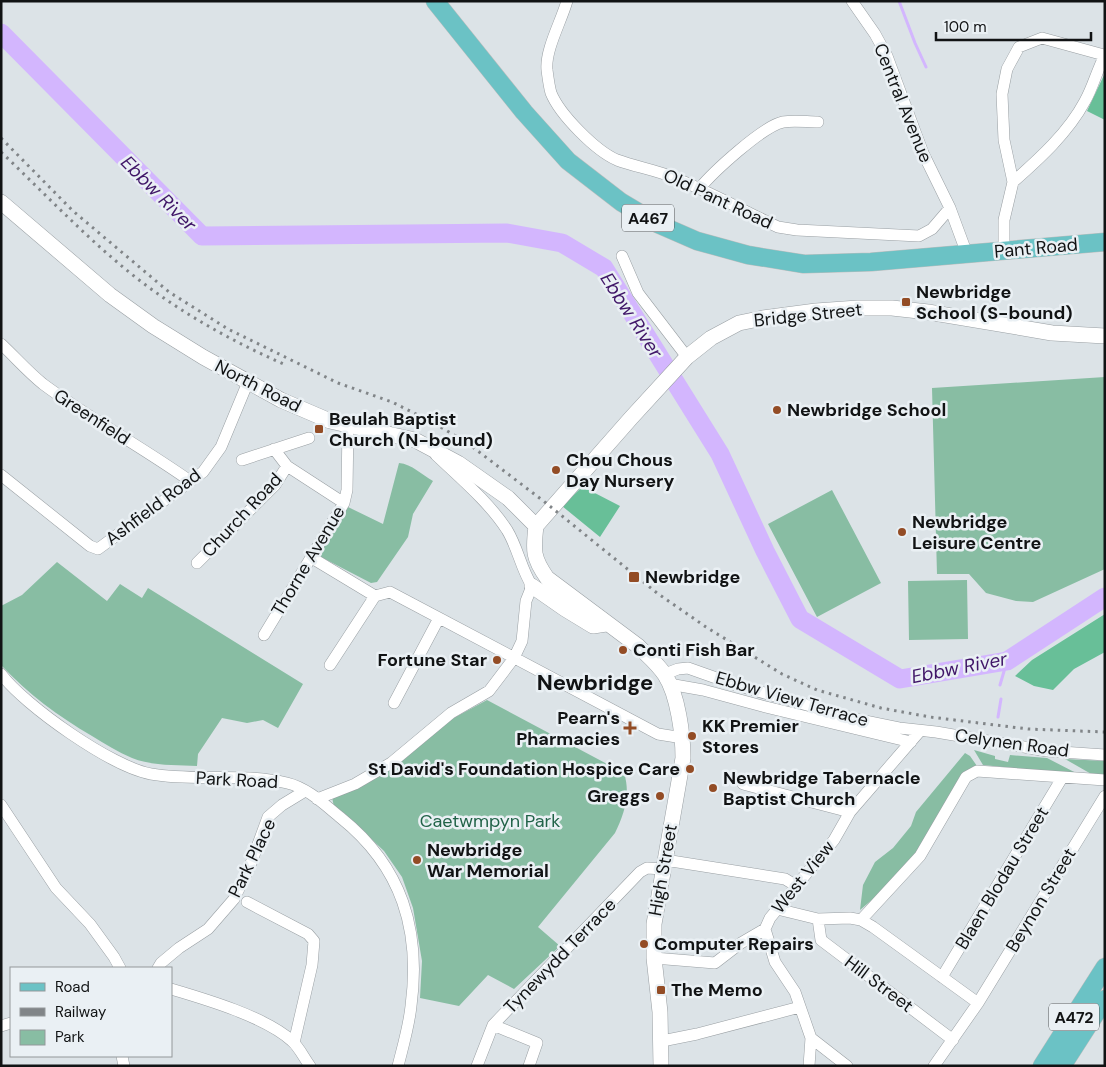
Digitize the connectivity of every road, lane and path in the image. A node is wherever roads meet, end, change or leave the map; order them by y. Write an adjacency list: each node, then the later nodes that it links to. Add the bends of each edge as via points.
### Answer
1 (435, 1): 12 (main road, A467, via 524,112 568,161 621,202 658,224 697,241 748,255 804,264)
2 (567, 1): 7 (street, Old Pant Road, via 547,68 552,94 562,109 582,134 615,159 656,170)
3 (852, 1): 9 (street, Central Avenue, via 887,56 923,153)
4 (1105, 55): 6 (street, via 1076,115 1045,152); 6 (street, via 1042,38 1019,47 1007,69 1002,94 1004,140)
5 (818, 122): 7 (street, via 782,122 762,133 708,177)
6 (1013, 182): 11 (street, via 1004,220)
7 (699, 189): 9 (street, Old Pant Road, via 778,227 797,230 919,236 932,229)
8 (1, 202): 17 (street, North Road, via 110,295 178,342)
9 (950, 208): 12 (street)
10 (1105, 242): 11 (main road, Pant Road / A467)
11 (1004, 251): 12 (main road, Pant Road / A467)
12 (967, 254)
13 (622, 256): 16 (street, via 638,293)
14 (1105, 336): 16 (street, Bridge Street, via 1052,333 917,310 858,308 797,312 749,320 720,332)
15 (1, 344): 25 (street, Greenfield, via 41,382)
16 (684, 361): 27 (street, Bridge Street)
17 (248, 382): 18 (street, North Road, via 330,422); 25 (street, Ashfield Road, via 221,447 203,472)
18 (348, 426): 20 (street, North Road, via 415,440); 26 (street, Thorne Avenue)
19 (309, 438): 21 (street)
20 (428, 446): 27 (street, North Road, via 508,498); 30 (street, via 506,528)
21 (274, 450): 22 (street); 23 (street)
22 (242, 460)
23 (287, 466): 26 (street); 29 (street, Church Road, via 275,485)
24 (1, 475): 25 (street, Ashfield Road, via 98,549)
25 (190, 481)
26 (344, 503): 28 (street, Thorne Avenue)
27 (536, 526): 33 (street, High Street, via 534,546 537,564 548,578)
28 (312, 558): 31 (street); 34 (street, Thorne Avenue)
29 (197, 563)
30 (532, 586): 33 (street, via 593,626); 35 (street, via 526,601 522,640)
31 (375, 596): 32 (street, via 390,592); 36 (street)
32 (439, 618): 35 (street); 39 (street)
33 (607, 624): 38 (street, High Street, via 638,646)
34 (264, 635)
35 (514, 658): 41 (street, via 658,734); 49 (street, via 489,691 450,713 391,763 355,784)
36 (330, 665)
37 (1, 674): 47 (street, Park Road, via 44,714 81,740 117,761 150,774 192,778 239,777 288,783)
38 (667, 679): 40 (street, Ebbw View Terrace, via 678,669 688,668 860,720); 41 (street, High Street); 42 (street)
39 (394, 703)
40 (920, 731): 42 (street, West View); 43 (street, Celynen Road, via 1047,751)
41 (683, 738): 52 (street, High Street, via 683,758)
42 (911, 742): 51 (street, West View)
43 (1105, 755)
44 (1062, 778): 45 (street); 57 (street, via 977,770 966,777 920,856); 63 (street, Blaen Blodau Street)
45 (1105, 780)
46 (743, 784): 51 (street)
47 (305, 791): 49 (street, Park Road); 61 (street, Park Place, via 268,817 234,898 208,929 179,948)
48 (1105, 796): 66 (street, Beynon Street)
49 (317, 799): 74 (street, Park Road, via 350,825 380,856 397,886 407,913 414,963 411,1007)
50 (1, 806): 60 (street, via 56,888 90,924)
51 (850, 812): 53 (street, West View, via 834,840)
52 (664, 865): 53 (street, Tynewydd Terrace, via 785,879); 59 (street, High Street, via 654,924); 68 (street, Tynewydd Terrace, via 640,872)
53 (795, 885): 55 (street, West View)
54 (247, 902): 72 (street, Park Place, via 308,934 314,941 312,965)
55 (777, 909): 56 (street); 58 (street, West View)
56 (818, 919): 57 (street); 70 (street, Hill Street, via 821,940)
57 (862, 920): 63 (street)
58 (765, 929): 59 (street, West View, via 715,963); 67 (street, via 774,962 795,992)
59 (654, 958): 71 (street, High Street)
60 (119, 967)
61 (159, 967)
62 (1105, 967): 81 (main road, A472)
63 (942, 977): 66 (street)
64 (172, 989): 72 (street, via 259,1020)
65 (1105, 999): 82 (main road, A472)
66 (978, 1003): 70 (street, Beynon Street)
67 (800, 1007): 69 (street); 71 (street)
68 (493, 1025): 75 (street, Tynewydd Terrace); 76 (street, via 537,1043)
69 (811, 1038): 78 (street); 79 (street)
70 (953, 1040): 80 (street, Beynon Street)
71 (662, 1041): 77 (street, High Street)
72 (294, 1043): 73 (street)
73 (310, 1066)
74 (398, 1066)
75 (477, 1066)
76 (529, 1066)
77 (661, 1066)
78 (809, 1066)
79 (847, 1066)
80 (934, 1066)
81 (1042, 1066)
82 (1062, 1066)

